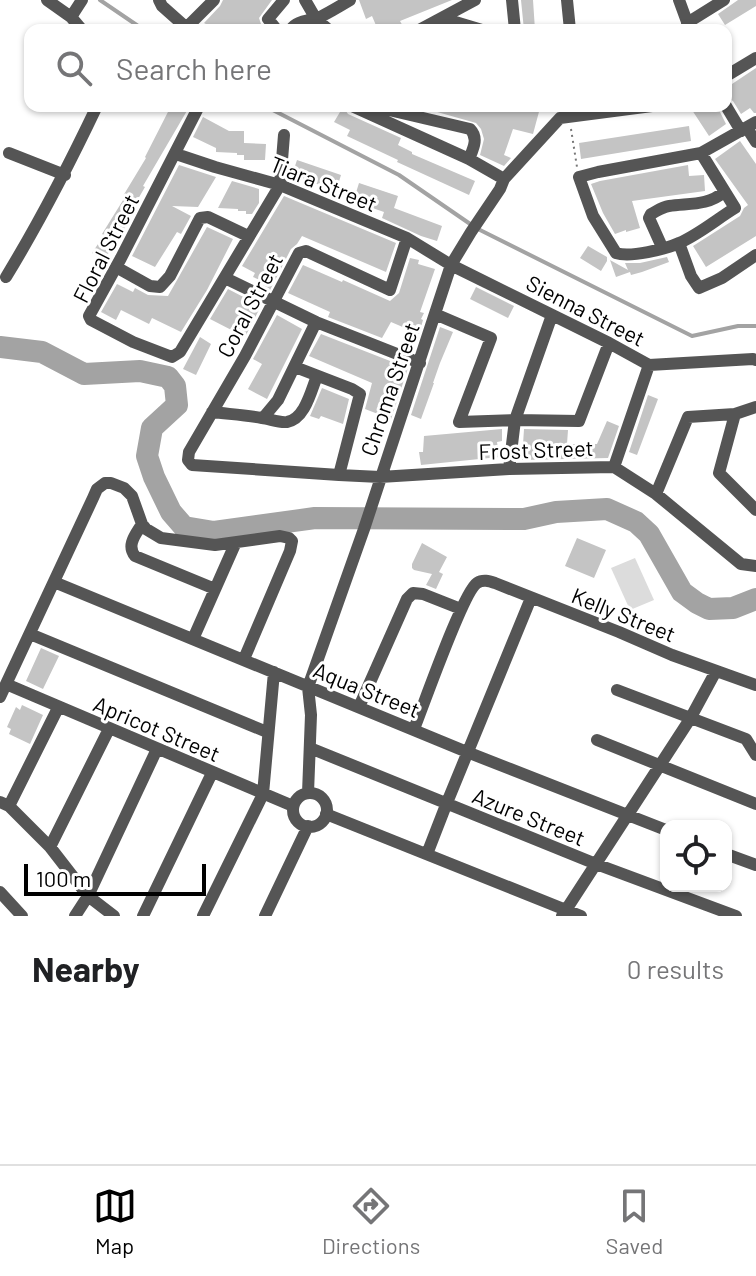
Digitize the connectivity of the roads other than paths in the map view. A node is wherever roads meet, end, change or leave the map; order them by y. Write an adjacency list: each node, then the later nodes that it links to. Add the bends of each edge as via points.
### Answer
1 (47, 0): 12 (street)
2 (159, 0): 15 (street)
3 (214, 0): 16 (street)
4 (284, 0): 17 (street, via 268,19)
5 (305, 0): 14 (street)
6 (350, 0): 14 (street)
7 (475, 0): 13 (street)
8 (512, 0): 22 (street)
9 (567, 0): 23 (street)
10 (679, 0): 24 (street)
11 (724, 0): 25 (street)
12 (76, 8)
13 (442, 18): 20 (street); 21 (street)
14 (316, 19): 18 (street); 19 (street)
15 (182, 24)
16 (192, 24)
17 (272, 24)
18 (295, 24)
19 (322, 24)
20 (430, 24)
21 (462, 24)
22 (514, 24)
23 (569, 24)
24 (688, 24)
25 (693, 24)
26 (756, 58): 27 (street)
27 (732, 72)
28 (94, 112): 43 (street)
29 (196, 112): 41 (street, Floral Street)
30 (366, 112): 35 (street)
31 (380, 112): 35 (street)
32 (398, 112): 42 (street, via 470,129 475,142)
33 (568, 112): 44 (street, Chroma Street)
34 (732, 112): 36 (street)
35 (375, 116): 42 (street)
36 (748, 127): 38 (street); 40 (street)
37 (284, 135): 45 (street)
38 (756, 142)
39 (9, 153): 43 (street)
40 (701, 153): 46 (street); 50 (street, via 579,177 593,216 616,253 633,255)
41 (176, 154): 45 (street, Tiara Street); 53 (street, Floral Street)
42 (469, 159): 44 (street)
43 (65, 175): 54 (street)
44 (504, 179): 52 (street, Chroma Street)
45 (280, 185): 47 (street); 48 (street, Tiara Street)
46 (724, 192): 49 (street, via 735,208); 50 (street, via 709,201 665,206 651,214)
47 (248, 236): 53 (street, via 200,218 160,287); 55 (street)
48 (407, 238): 52 (street, Tiara Street); 56 (street, Coral Street, via 390,290 302,251)
49 (679, 243): 50 (street); 51 (street, via 699,288)
50 (662, 247)
51 (756, 255)
52 (451, 265): 57 (street, Chroma Street); 58 (street, Sienna Street)
53 (116, 267): 55 (street, Floral Street, via 90,312 91,320 172,357)
54 (6, 277)
55 (225, 278): 56 (street)
56 (273, 301): 59 (street); 67 (street, Coral Street)
57 (435, 314): 62 (street, Chroma Street); 70 (street, via 491,338 459,422)
58 (552, 315): 60 (street, Sienna Street); 70 (street)
59 (316, 322): 62 (street); 64 (street)
60 (609, 343): 63 (street, Sienna Street); 70 (street, via 579,421)
61 (756, 360): 63 (street, Sienna Street)
62 (420, 363): 75 (street, Chroma Street)
63 (649, 365): 71 (street)
64 (295, 367): 65 (street); 69 (street)
65 (317, 376): 69 (street, via 301,414 291,422); 74 (street, via 360,394)
66 (756, 407): 68 (street)
67 (212, 412): 69 (street); 73 (street, Coral Street, via 188,460 192,465)
68 (735, 414): 76 (street, via 688,417); 77 (street, via 719,473)
69 (263, 418)
70 (515, 420): 72 (street)
71 (614, 467): 72 (street, Frost Street); 76 (street, Frost Street)
72 (509, 469): 75 (street, Frost Street)
73 (244, 470): 74 (street, Frost Street)
74 (339, 475): 75 (street, Frost Street)
75 (380, 477): 91 (street, Chroma Street)
76 (656, 494): 80 (street, Frost Street, via 741,564)
77 (756, 509)
78 (142, 524): 79 (street, via 161,538 203,545); 81 (street, via 128,491 111,483 101,485); 82 (street, via 131,547 135,556)
79 (236, 542): 82 (street); 87 (street, via 284,536 292,545)
80 (756, 566)
81 (54, 582): 85 (street); 86 (street, Aqua Street)
82 (215, 589): 86 (street)
83 (531, 598): 84 (street, Kelly Street, via 488,580 472,588); 88 (street, Kelly Street); 103 (street)
84 (461, 609): 94 (street, via 413,593); 98 (street)
85 (30, 634): 92 (street); 99 (street)
86 (193, 639): 87 (street, Aqua Street)
87 (244, 659): 89 (street, Aqua Street)
88 (716, 671): 90 (street, Kelly Street); 96 (street)
89 (274, 672): 91 (street, Aqua Street); 99 (street)
90 (756, 685)
91 (308, 687): 94 (street, Aqua Street); 101 (street, Chroma Street)
92 (3, 690): 95 (street, Apricot Street)
93 (617, 690): 96 (street)
94 (359, 707): 98 (street, Aqua Street)
95 (58, 708): 97 (street, Apricot Street); 109 (street)
96 (690, 719): 104 (street, via 746,739); 105 (street)
97 (109, 729): 102 (street, Apricot Street); 117 (street)
98 (414, 729): 103 (street, Aqua Street)
99 (267, 732): 108 (street)
100 (597, 740): 105 (street)
101 (310, 748): 107 (street, Chroma Street); 111 (street, Azure Street)
102 (157, 749): 106 (street, Apricot Street); 123 (street)
103 (467, 752): 111 (street); 114 (street, Aqua Street)
104 (756, 755)
105 (659, 765): 110 (street); 114 (street)
106 (212, 773): 108 (street, Apricot Street); 128 (street)
107 (308, 793): 112 (street); 113 (street, via 324,800)
108 (263, 794): 112 (street, Apricot Street); 129 (street)
109 (4, 804): 117 (street)
110 (756, 804)
111 (446, 805): 118 (street); 120 (street, Azure Street)
112 (293, 806): 115 (street, via 297,821)
113 (326, 814): 115 (street, via 317,825); 118 (street)
114 (628, 815): 116 (street, Aqua Street); 120 (street)
115 (308, 826): 130 (street)
116 (660, 828)
117 (50, 847): 123 (street)
118 (427, 854): 124 (street)
119 (732, 856): 121 (street)
120 (596, 864): 124 (street); 132 (street, Azure Street)
121 (756, 865)
122 (0, 892): 125 (street)
123 (88, 896): 126 (street); 127 (street)
124 (564, 913): 131 (street)
125 (22, 916)
126 (75, 916)
127 (114, 916)
128 (143, 916)
129 (203, 916)
130 (265, 916)
131 (581, 916)
132 (736, 916)

